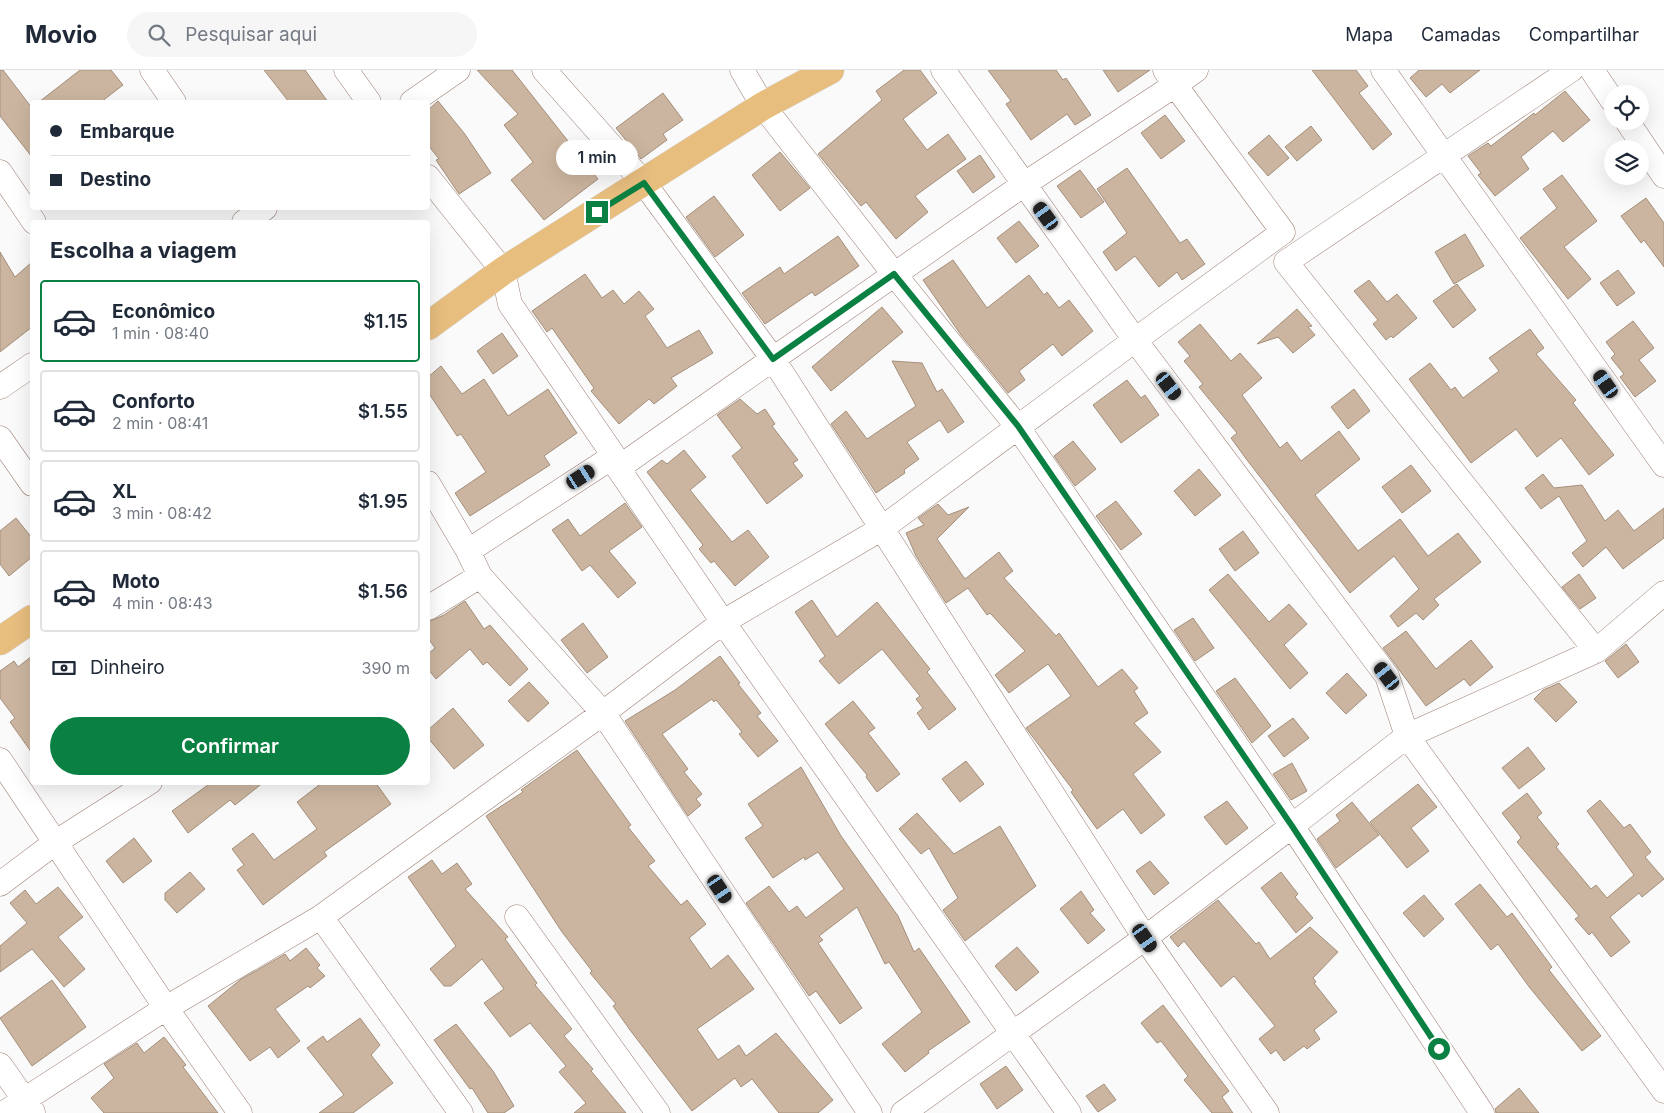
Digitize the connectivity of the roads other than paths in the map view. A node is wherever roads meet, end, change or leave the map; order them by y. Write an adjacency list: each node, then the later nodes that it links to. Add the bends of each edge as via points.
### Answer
1 (152, 70): 14 (street)
2 (346, 70): 15 (street)
3 (458, 70): 16 (street)
4 (544, 70): 23 (street)
5 (742, 70): 17 (street)
6 (830, 70): 17 (main road)
7 (943, 70): 24 (street)
8 (1196, 70): 12 (street)
9 (1383, 70): 19 (street)
10 (1571, 70): 19 (street)
11 (1592, 70): 13 (street)
12 (1170, 77): 24 (street); 26 (street)
13 (1604, 88)
14 (173, 100)
15 (368, 100)
16 (415, 100)
17 (763, 106): 23 (main road); 29 (street)
18 (1633, 130): 21 (street)
19 (1445, 156): 27 (street); 38 (street)
20 (0, 172): 25 (street)
21 (1664, 176)
22 (430, 180): 28 (street)
23 (644, 183): 28 (main road); 32 (street)
24 (1023, 185): 29 (street); 31 (street)
25 (33, 220)
26 (1283, 232): 27 (street); 31 (street)
27 (1299, 254): 49 (street, via 1286,262)
28 (503, 271): 30 (main road); 37 (street, via 510,304)
29 (894, 274): 32 (street); 35 (street)
30 (430, 325)
31 (1135, 340): 35 (street); 51 (street, via 1387,676)
32 (773, 359): 37 (street); 41 (street)
33 (30, 367): 34 (street)
34 (0, 387)
35 (1018, 426): 41 (street); 54 (street)
36 (0, 438): 39 (street)
37 (616, 462): 42 (street); 47 (street)
38 (1664, 464)
39 (30, 481)
40 (430, 486): 42 (street)
41 (881, 529): 47 (street); 59 (street)
42 (468, 551): 43 (street)
43 (480, 576): 45 (street); 50 (street)
44 (1664, 593): 49 (street)
45 (430, 607)
46 (30, 620): 48 (main road)
47 (723, 622): 50 (street); 61 (street)
48 (0, 641)
49 (1596, 651): 51 (street)
50 (602, 713): 58 (street); 69 (street)
51 (1407, 736): 54 (street); 63 (street)
52 (0, 760): 55 (street)
53 (145, 785): 55 (street)
54 (1292, 826): 59 (street); 73 (street)
55 (56, 842): 56 (street); 60 (street)
56 (0, 884)
57 (517, 916): 68 (street)
58 (321, 917): 60 (street); 67 (street)
59 (1145, 938): 61 (street); 72 (street)
60 (166, 1008): 64 (street); 66 (street)
61 (1012, 1034): 70 (street); 71 (street)
62 (0, 1065): 64 (street)
63 (1664, 1091)
64 (29, 1106): 65 (street)
65 (4, 1113)
66 (240, 1113)
67 (461, 1113)
68 (658, 1113)
69 (870, 1113)
70 (903, 1113)
71 (1069, 1113)
72 (1267, 1113)
73 (1482, 1113)

